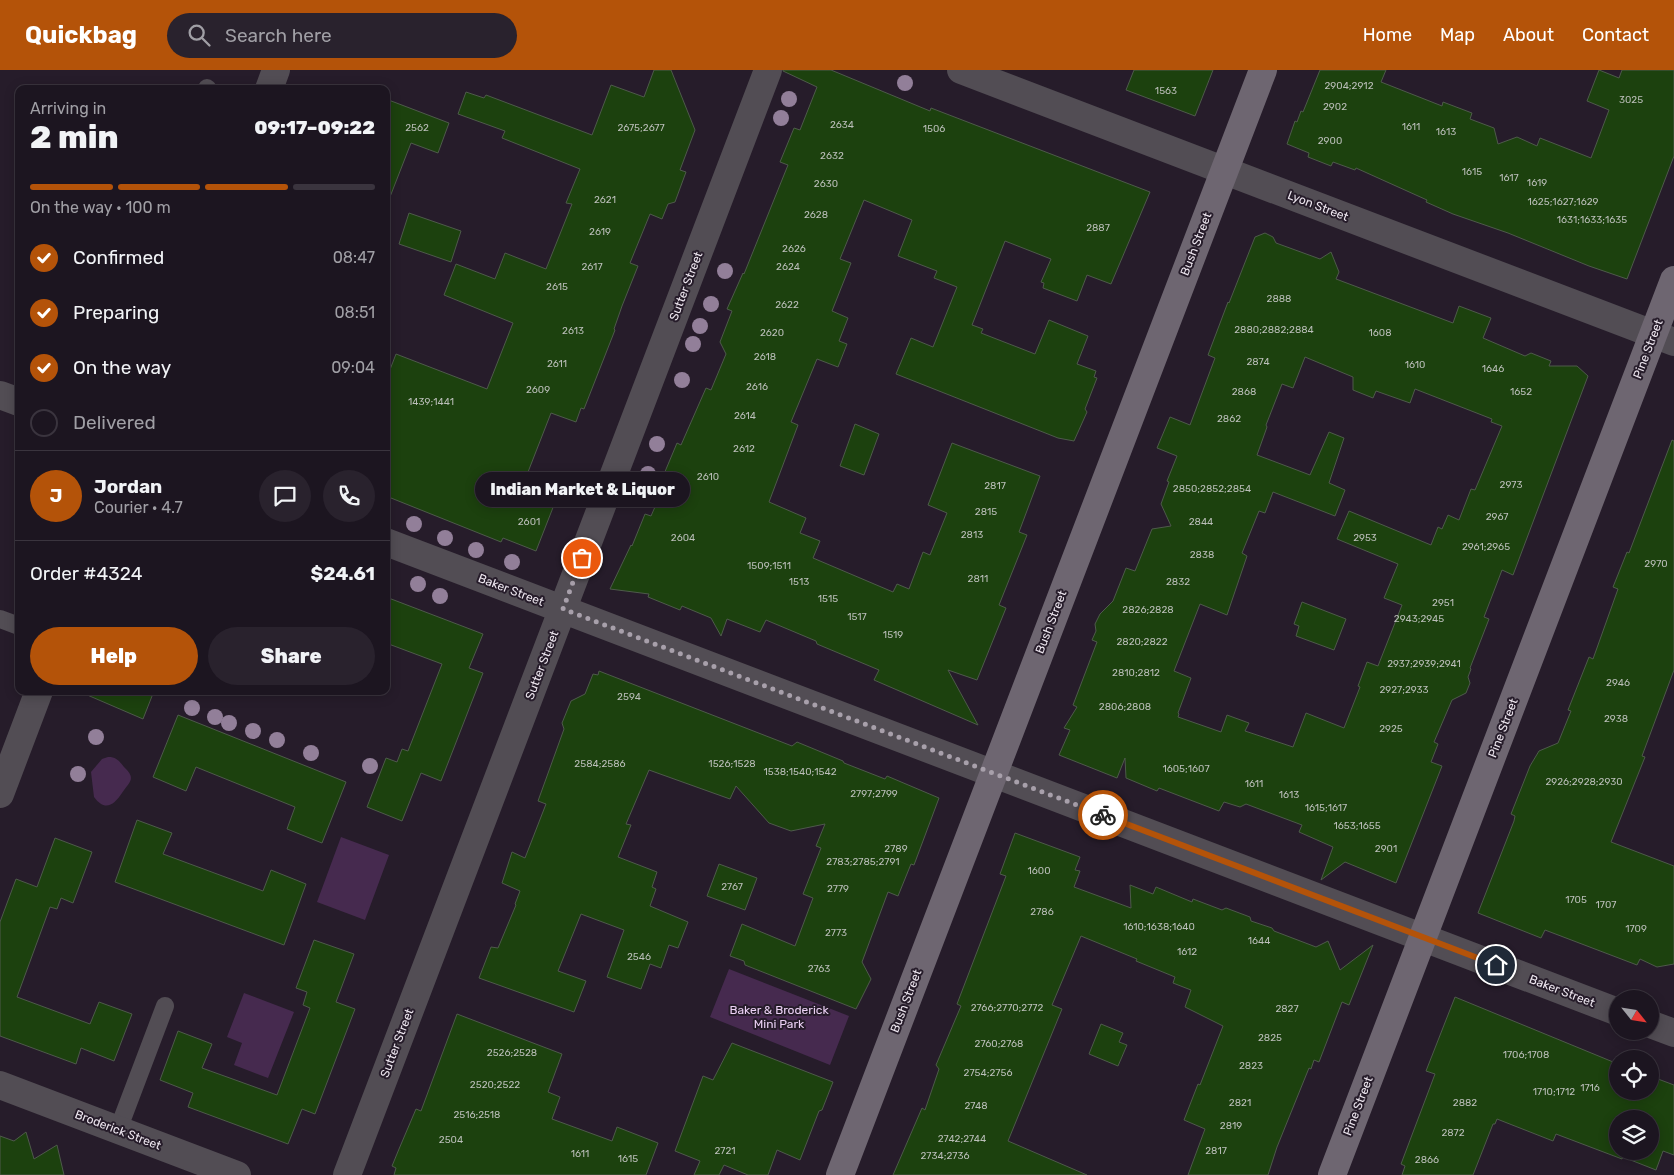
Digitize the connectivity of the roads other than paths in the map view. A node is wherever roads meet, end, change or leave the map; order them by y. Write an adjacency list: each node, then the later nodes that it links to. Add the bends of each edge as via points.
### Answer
1 (276, 70): 5 (street)
2 (768, 70): 12 (street, Sutter Street)
3 (961, 70): 6 (street, Lyon Street)
4 (1263, 70): 6 (main road, Bush Street)
5 (270, 85)
6 (1224, 171): 8 (street, Lyon Street); 16 (main road, Bush Street)
7 (1674, 280): 8 (main road, Pine Street)
8 (1664, 338): 18 (main road, Pine Street)
9 (0, 395): 10 (street)
10 (15, 401)
11 (390, 544): 12 (street, Baker Street)
12 (563, 609): 16 (street, Baker Street); 26 (street, Sutter Street)
13 (0, 618): 14 (lane)
14 (15, 624)
15 (37, 695): 17 (street)
16 (994, 774): 18 (street, Baker Street); 27 (main road, Bush Street)
17 (0, 794)
18 (1423, 937): 20 (street, Baker Street); 28 (main road, Pine Street)
19 (165, 1006): 24 (lane)
20 (1609, 1009)
21 (1659, 1027): 22 (street)
22 (1674, 1033)
23 (0, 1085): 24 (street, Broderick Street)
24 (118, 1130): 25 (street, Broderick Street)
25 (236, 1175)
26 (347, 1175)
27 (840, 1175)
28 (1332, 1175)

